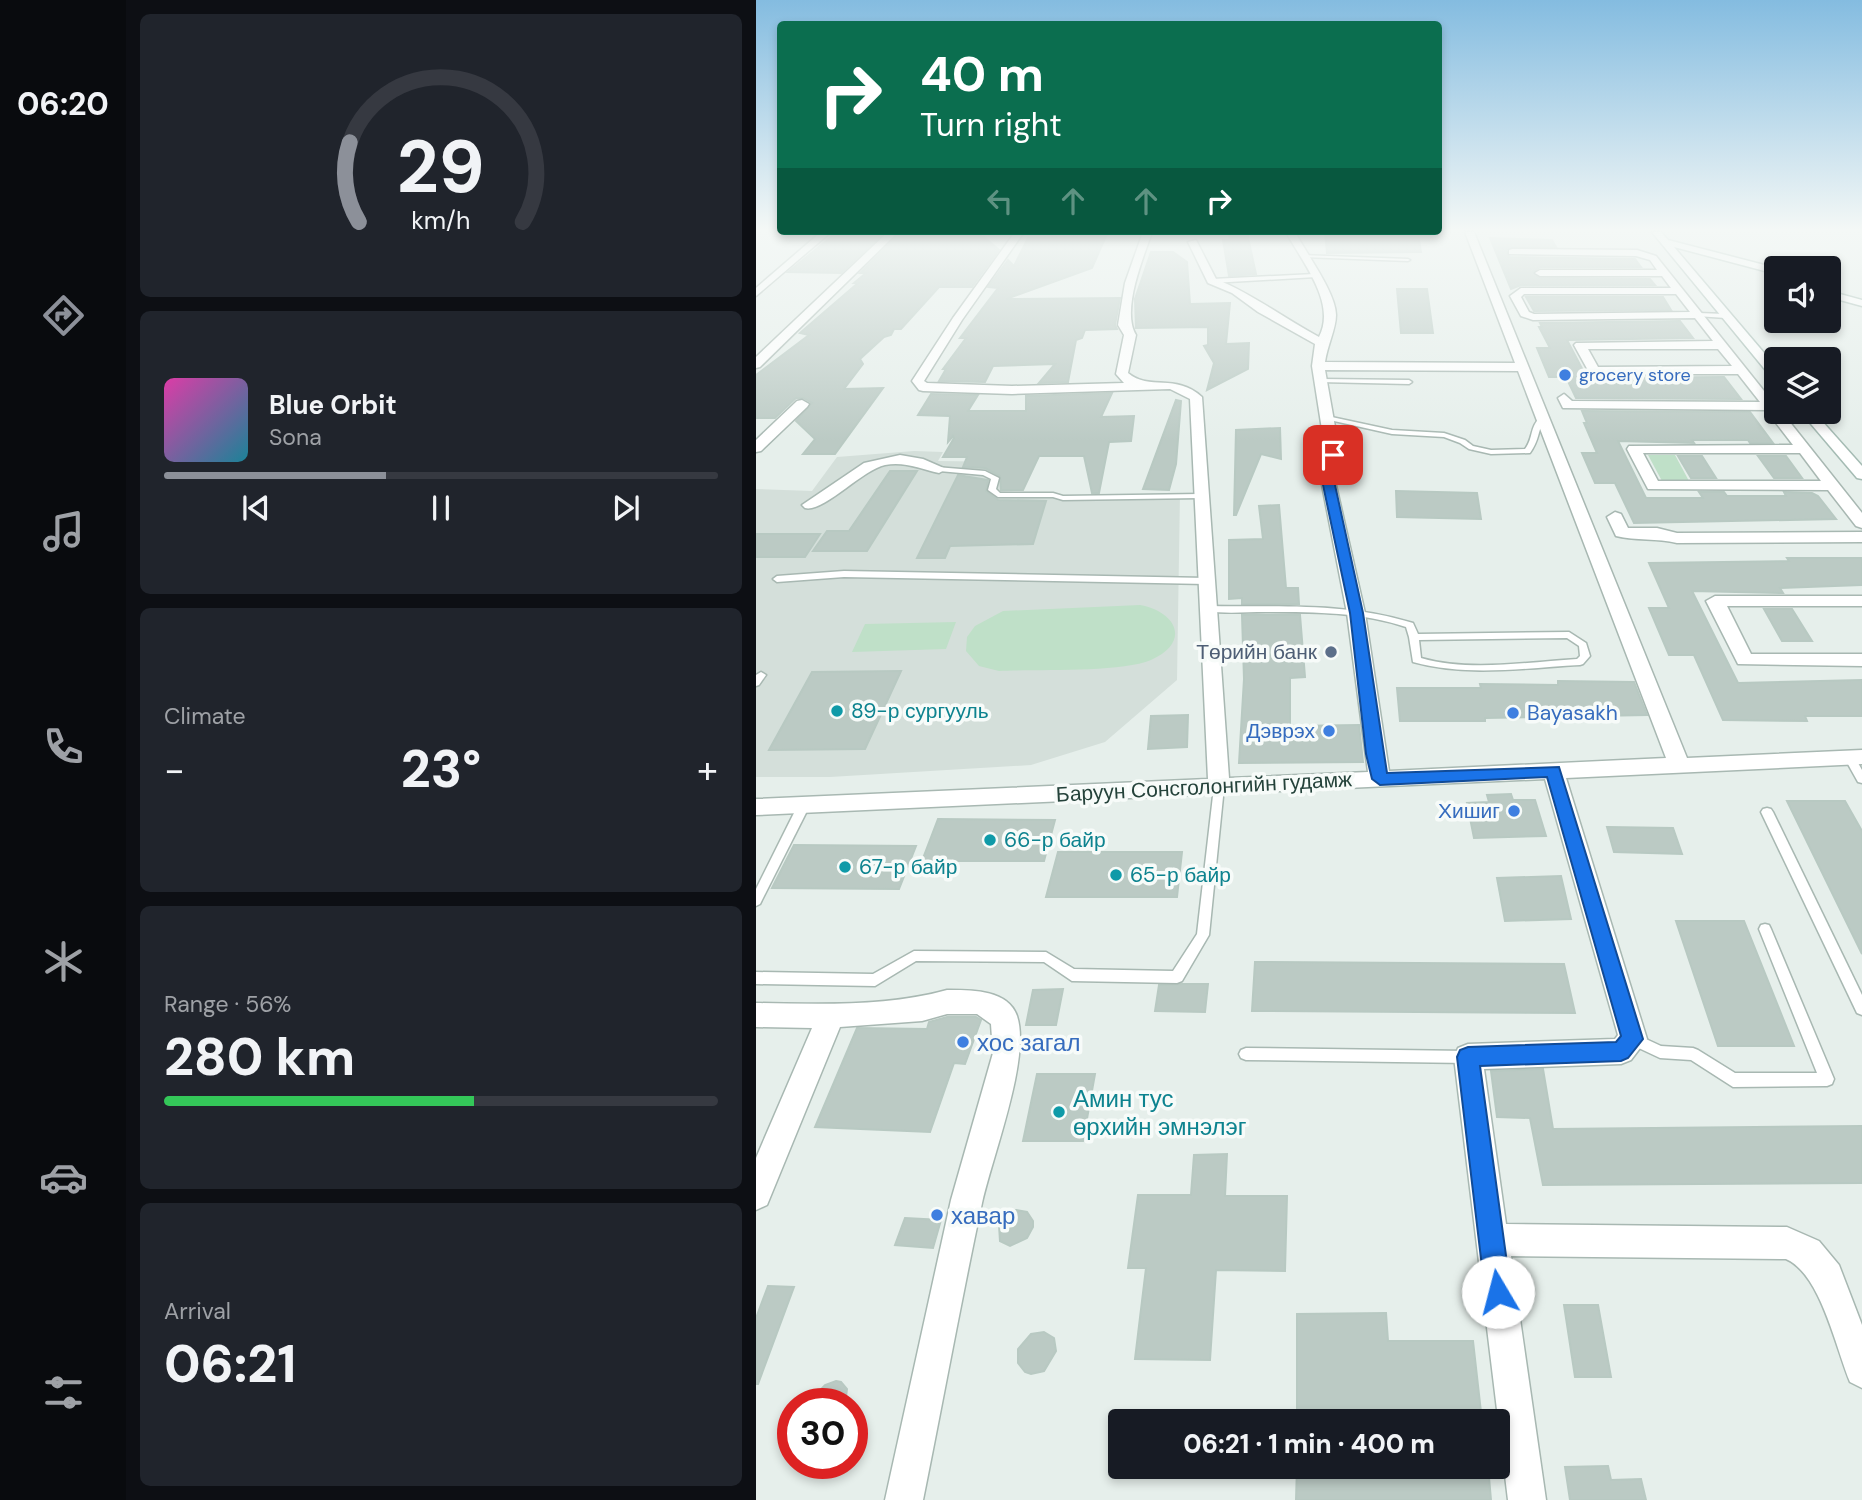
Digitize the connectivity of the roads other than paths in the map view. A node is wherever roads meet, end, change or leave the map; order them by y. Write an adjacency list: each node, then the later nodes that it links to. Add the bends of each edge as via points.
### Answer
1 (821, 302): 15 (street)
2 (970, 302): 20 (street, via 918,381 923,387)
3 (1127, 302): 20 (street, via 1124,325 1130,335 1122,374)
4 (1251, 302): 12 (street)
5 (1327, 302): 12 (street, via 1329,328)
6 (1495, 302): 16 (street)
7 (1518, 302): 10 (street, via 1533,317)
8 (1688, 302): 10 (street)
9 (1714, 302): 11 (street)
10 (1698, 315): 11 (lane); 13 (street)
11 (1726, 316): 14 (street)
12 (1321, 344): 18 (street)
13 (1721, 345): 17 (street); 17 (street, via 1580,345 1594,371)
14 (1764, 362)
15 (756, 364)
16 (1523, 367): 18 (street); 26 (street)
17 (1741, 370): 22 (street)
18 (1319, 374): 19 (lane); 25 (street)
19 (1409, 382)
20 (1148, 386): 34 (street, via 1172,385 1196,397)
21 (1564, 398): 24 (street, via 1567,405)
22 (1764, 400)
23 (802, 404): 29 (street)
24 (1764, 406)
25 (1327, 418): 26 (lane, via 1390,432 1449,435 1471,448 1511,452 1527,451); 43 (street, via 1333,455 1329,485)
26 (1542, 418): 47 (street)
27 (1784, 424): 30 (street)
28 (1817, 424): 32 (street)
29 (756, 448)
30 (1804, 449): 33 (street); 33 (street, via 1634,449 1653,486)
31 (939, 469): 34 (lane, via 985,473 995,478 992,490 998,495); 35 (street, via 920,461 878,460)
32 (1862, 475)
33 (1831, 485): 37 (street)
34 (1200, 496): 40 (street)
35 (810, 505)
36 (1615, 517): 38 (street, via 1622,533 1677,538)
37 (1862, 523)
38 (1862, 537)
39 (777, 579): 40 (lane, via 844,574)
40 (1206, 581): 42 (street)
41 (1862, 601): 45 (street, via 1715,601 1745,660)
42 (1209, 609): 43 (lane); 51 (street)
43 (1356, 613): 44 (lane, via 1394,618 1409,625); 49 (street)
44 (1414, 637): 44 (lane, via 1569,635 1583,645 1585,656 1580,662 1428,665 1416,660)
45 (1862, 660)
46 (1856, 757): 47 (street, Баруун Сонсголонгийн гудамж); 50 (lane)
47 (1680, 766): 48 (street, Баруун Сонсголонгийн гудамж)
48 (1553, 771): 49 (street, Баруун Сонсголонгийн гудамж); 61 (street)
49 (1380, 779): 51 (street, Баруун Сонсголонгийн гудамж)
50 (1862, 779)
51 (1219, 787): 52 (street, Баруун Сонсголонгийн гудамж); 57 (lane, via 1203,935 1177,977 1072,975 1046,957 914,956 875,980)
52 (804, 805): 53 (street, Баруун Сонсголонгийн гудамж); 55 (lane)
53 (756, 807)
54 (1767, 812): 58 (lane)
55 (756, 901)
56 (1765, 929): 61 (lane, via 1827,1079 1733,1080 1693,1054 1660,1052)
57 (756, 978)
58 (1862, 1009)
59 (756, 1015): 60 (street)
60 (831, 1016): 64 (street); 67 (street, via 982,1002 1004,1018 1007,1053 967,1200)
61 (1633, 1039): 63 (street, via 1621,1051)
62 (1245, 1054): 63 (lane)
63 (1468, 1057): 65 (street)
64 (756, 1194)
65 (1491, 1240): 66 (street, via 1787,1243 1808,1252 1827,1277); 68 (street)
66 (1862, 1370)
67 (904, 1500)
68 (1527, 1500)

